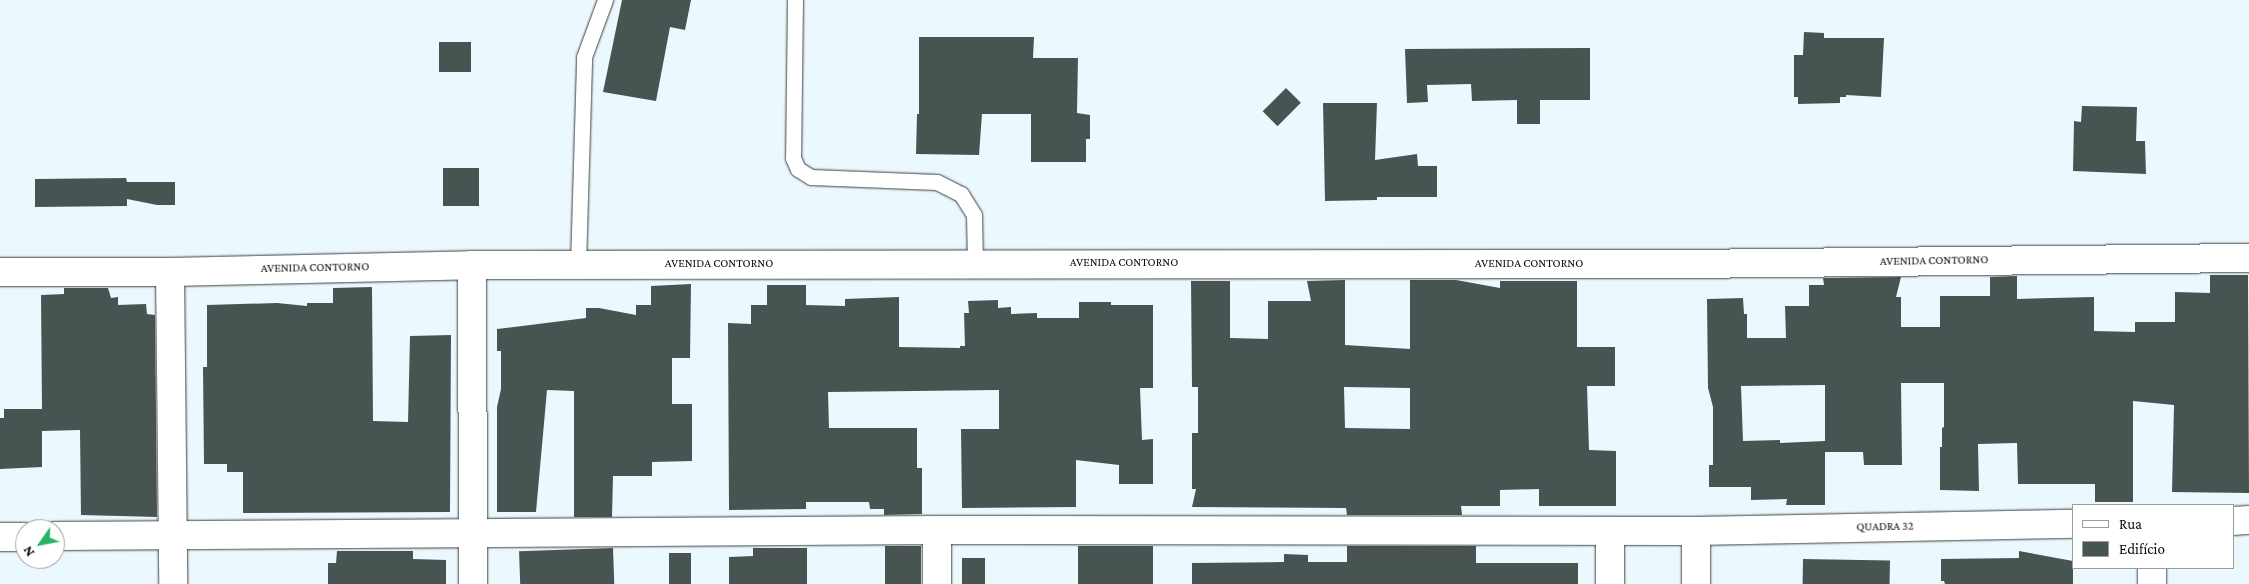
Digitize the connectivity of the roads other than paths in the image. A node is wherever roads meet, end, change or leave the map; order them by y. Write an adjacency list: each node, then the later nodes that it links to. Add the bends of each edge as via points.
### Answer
1 (605, 0): 4 (lane, via 584,57)
2 (795, 0): 5 (lane, via 793,158 798,169 811,177 938,182 961,194 974,214)
3 (2249, 258): 5 (street, AVENIDA CONTORNO, via 1684,264)
4 (578, 264): 5 (street, AVENIDA CONTORNO); 6 (street, AVENIDA CONTORNO)
5 (975, 264)
6 (472, 265): 8 (street, AVENIDA CONTORNO); 15 (street)
7 (0, 272): 8 (street, AVENIDA CONTORNO)
8 (170, 272): 18 (street)
9 (2249, 520): 10 (street)
10 (2234, 521)
11 (2072, 524): 14 (street, QUADRA 32)
12 (937, 530): 13 (street, QUADRA 32); 15 (street, QUADRA 32); 23 (street)
13 (1610, 531): 14 (street, QUADRA 32); 24 (street)
14 (1696, 531): 25 (street)
15 (473, 533): 18 (street, QUADRA 32); 22 (street)
16 (15, 536): 19 (street)
17 (65, 536): 18 (street, QUADRA 32)
18 (172, 536): 21 (street)
19 (0, 537)
20 (2152, 569): 26 (street)
21 (173, 584)
22 (473, 584)
23 (937, 584)
24 (1610, 584)
25 (1696, 584)
26 (2152, 584)

